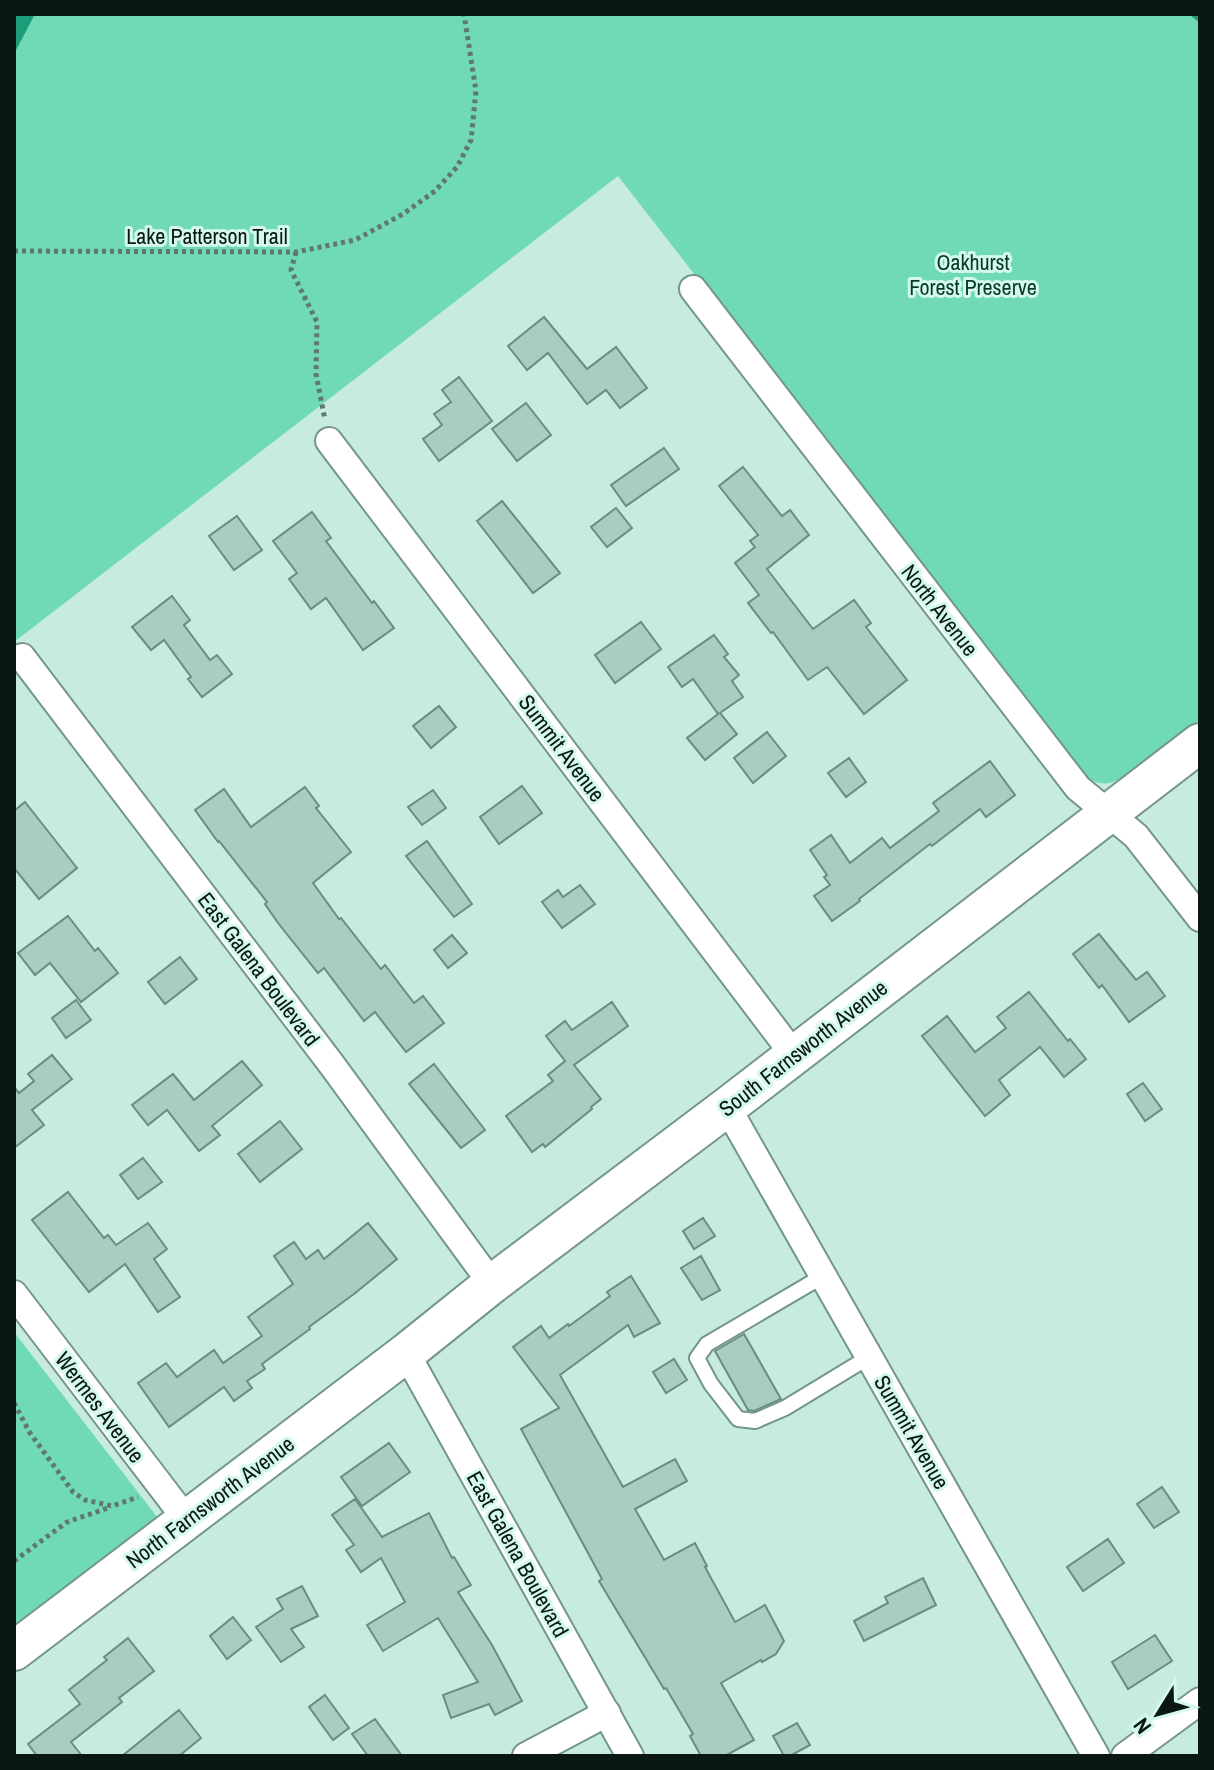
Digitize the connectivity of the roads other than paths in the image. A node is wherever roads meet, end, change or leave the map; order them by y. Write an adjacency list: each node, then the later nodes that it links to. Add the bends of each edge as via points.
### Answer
1 (693, 289): 5 (street, North Avenue, via 1078,788)
2 (329, 441): 7 (street, Summit Avenue)
3 (22, 657): 10 (street, East Galena Boulevard)
4 (1200, 743): 5 (street, South Farnsworth Avenue)
5 (1109, 812): 6 (street, North Avenue, via 1136,836); 7 (street, South Farnsworth Avenue)
6 (1200, 918)
7 (794, 1055): 8 (street, South Farnsworth Avenue)
8 (727, 1107): 9 (street, Summit Avenue); 10 (street, South Farnsworth Avenue)
9 (823, 1276): 13 (street, Summit Avenue); 13 (lane, via 707,1344 697,1358 711,1384 738,1419 755,1421)
10 (492, 1284): 12 (street, South Farnsworth Avenue)
11 (14, 1294): 14 (street, Wermes Avenue)
12 (406, 1353): 14 (street, North Farnsworth Avenue); 17 (street, East Galena Boulevard)
13 (869, 1357): 20 (street, Summit Avenue)
14 (186, 1519): 15 (street, North Farnsworth Avenue)
15 (14, 1651)
16 (1200, 1701): 21 (street)
17 (607, 1713): 18 (street); 19 (street, East Galena Boulevard)
18 (526, 1756)
19 (630, 1756)
20 (1096, 1756)
21 (1125, 1756)

